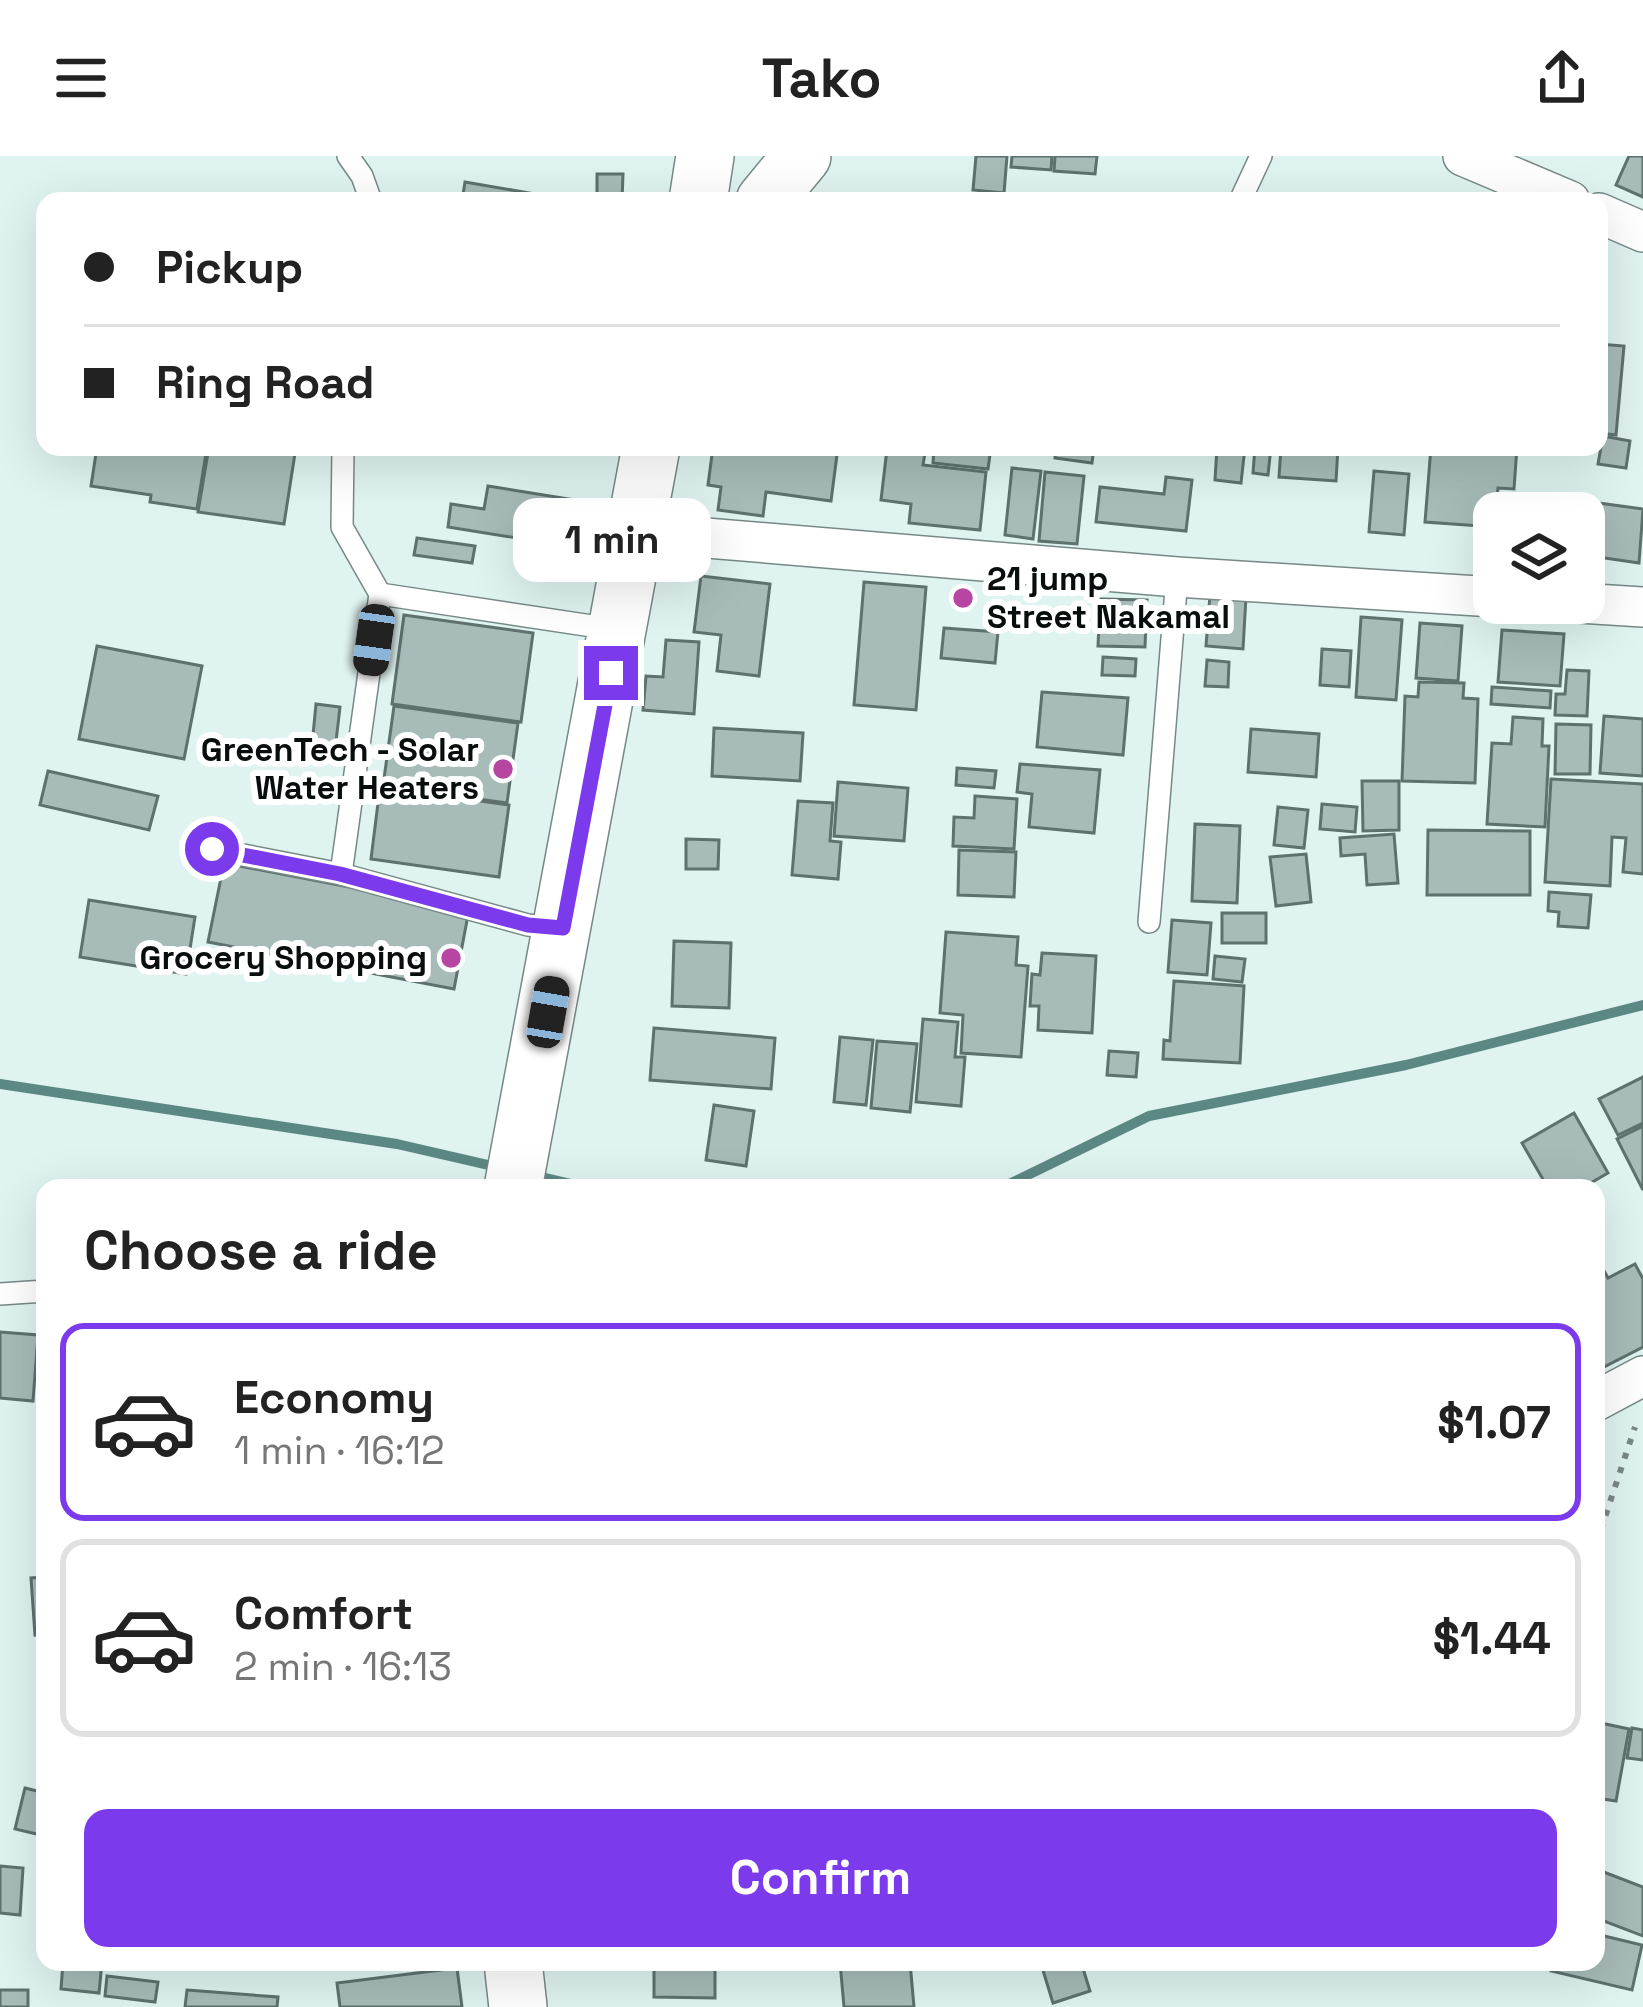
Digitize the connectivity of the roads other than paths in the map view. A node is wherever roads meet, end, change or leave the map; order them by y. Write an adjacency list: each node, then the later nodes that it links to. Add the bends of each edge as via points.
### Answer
1 (348, 156): 6 (lane)
2 (705, 156): 7 (main road)
3 (802, 156): 8 (main road)
4 (1261, 156): 9 (lane)
5 (1463, 156): 10 (street)
6 (368, 192)
7 (699, 192)
8 (772, 192)
9 (1244, 192)
10 (1549, 192)
11 (1608, 217): 12 (street)
12 (1643, 232)
13 (343, 456): 17 (lane, via 342,527)
14 (648, 456): 15 (main road)
15 (634, 532): 16 (street); 21 (main road)
16 (1177, 577): 18 (street); 24 (lane)
17 (380, 594): 21 (lane); 23 (lane)
18 (1473, 597)
19 (1605, 605): 20 (street)
20 (1643, 607)
21 (619, 630): 25 (main road)
22 (212, 849): 23 (lane)
23 (340, 874): 25 (lane)
24 (1149, 922)
25 (563, 928): 26 (main road)
26 (518, 1163)
27 (36, 1292): 28 (lane)
28 (0, 1294)
29 (1643, 1376): 30 (street)
30 (1605, 1396)
31 (514, 1971): 32 (main road)
32 (518, 2007)

